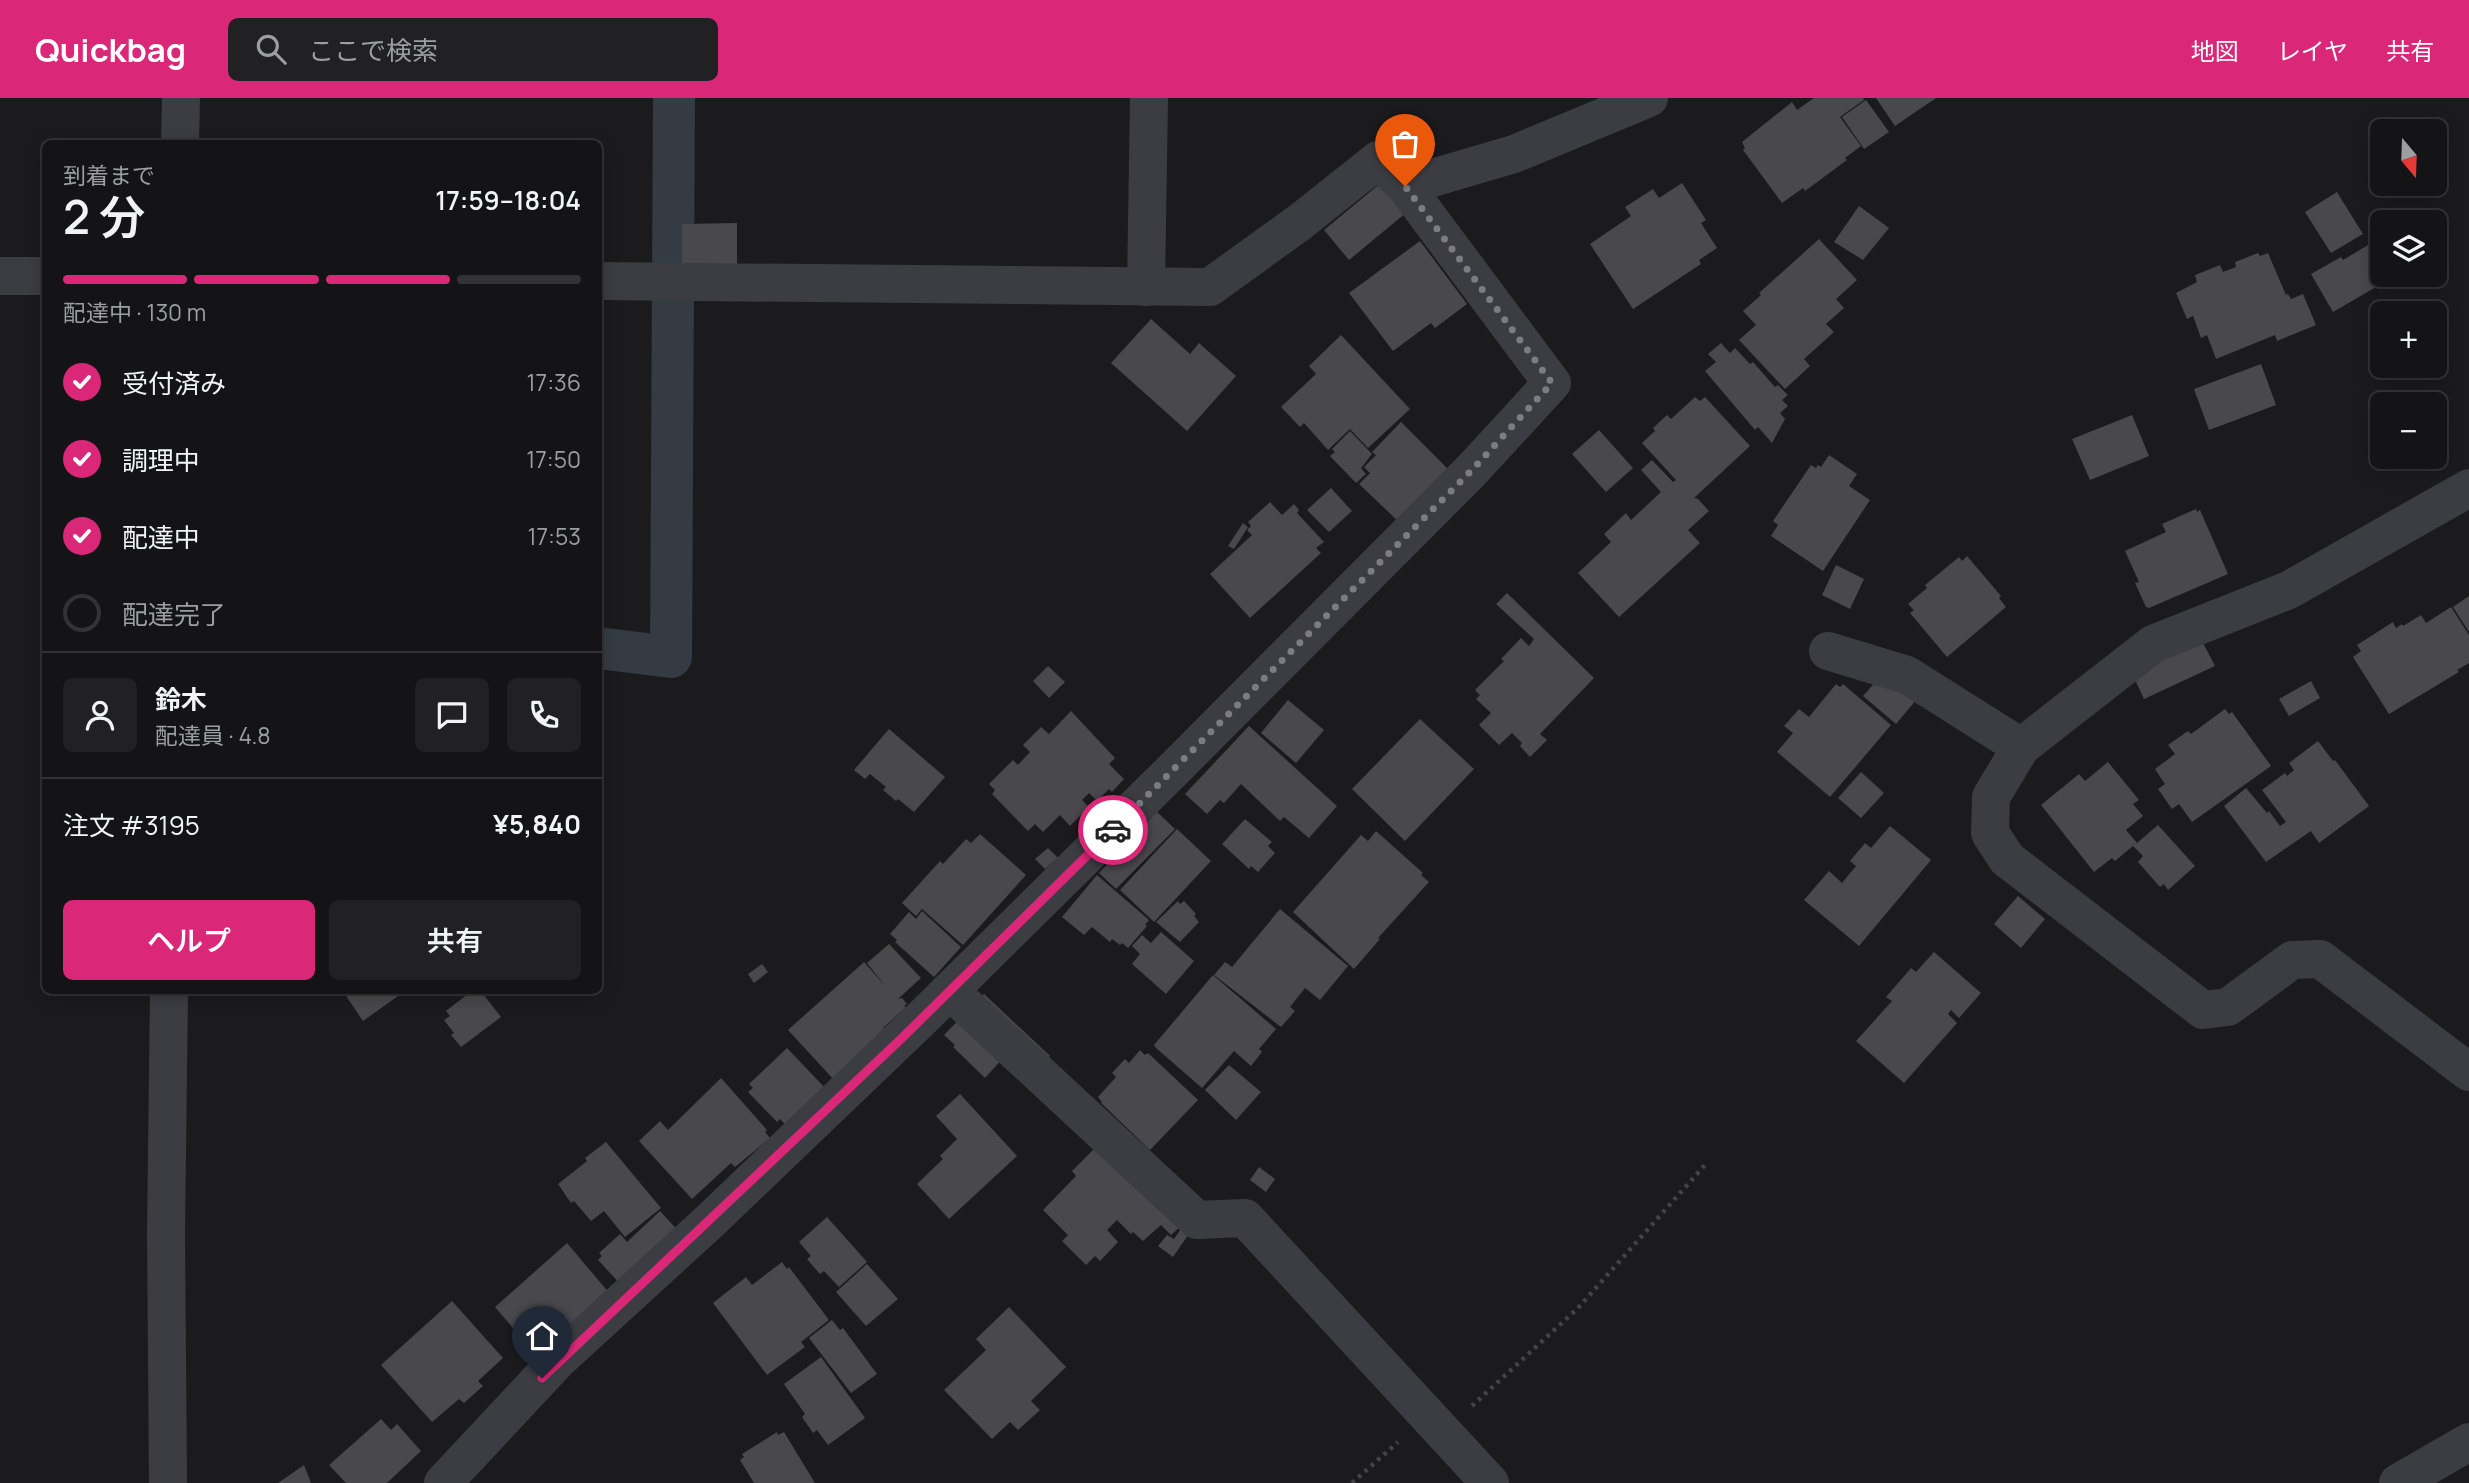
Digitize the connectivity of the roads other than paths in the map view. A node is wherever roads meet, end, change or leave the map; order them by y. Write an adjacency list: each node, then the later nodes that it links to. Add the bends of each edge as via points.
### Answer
1 (181, 98): 4 (street)
2 (1149, 98): 9 (street)
3 (1649, 98): 5 (street, via 1514,154)
4 (180, 140)
5 (1405, 186): 9 (street, via 1378,160 1210,286); 13 (street, via 1552,383 1471,471)
6 (0, 276): 7 (street)
7 (42, 276)
8 (602, 281): 9 (street)
9 (1146, 287)
10 (2469, 488): 12 (street, via 2289,590 2153,644)
11 (1828, 651): 12 (street, via 1907,675)
12 (2021, 747): 15 (street, via 1991,797 1990,833 2007,859 2203,1010 2228,1007 2292,960 2320,959)
13 (950, 991): 18 (street, via 558,1360); 19 (street, via 1197,1220 1245,1218)
14 (170, 994): 17 (street)
15 (2469, 1072)
16 (2469, 1442): 20 (street)
17 (168, 1483)
18 (443, 1483)
19 (1489, 1483)
20 (2398, 1483)

